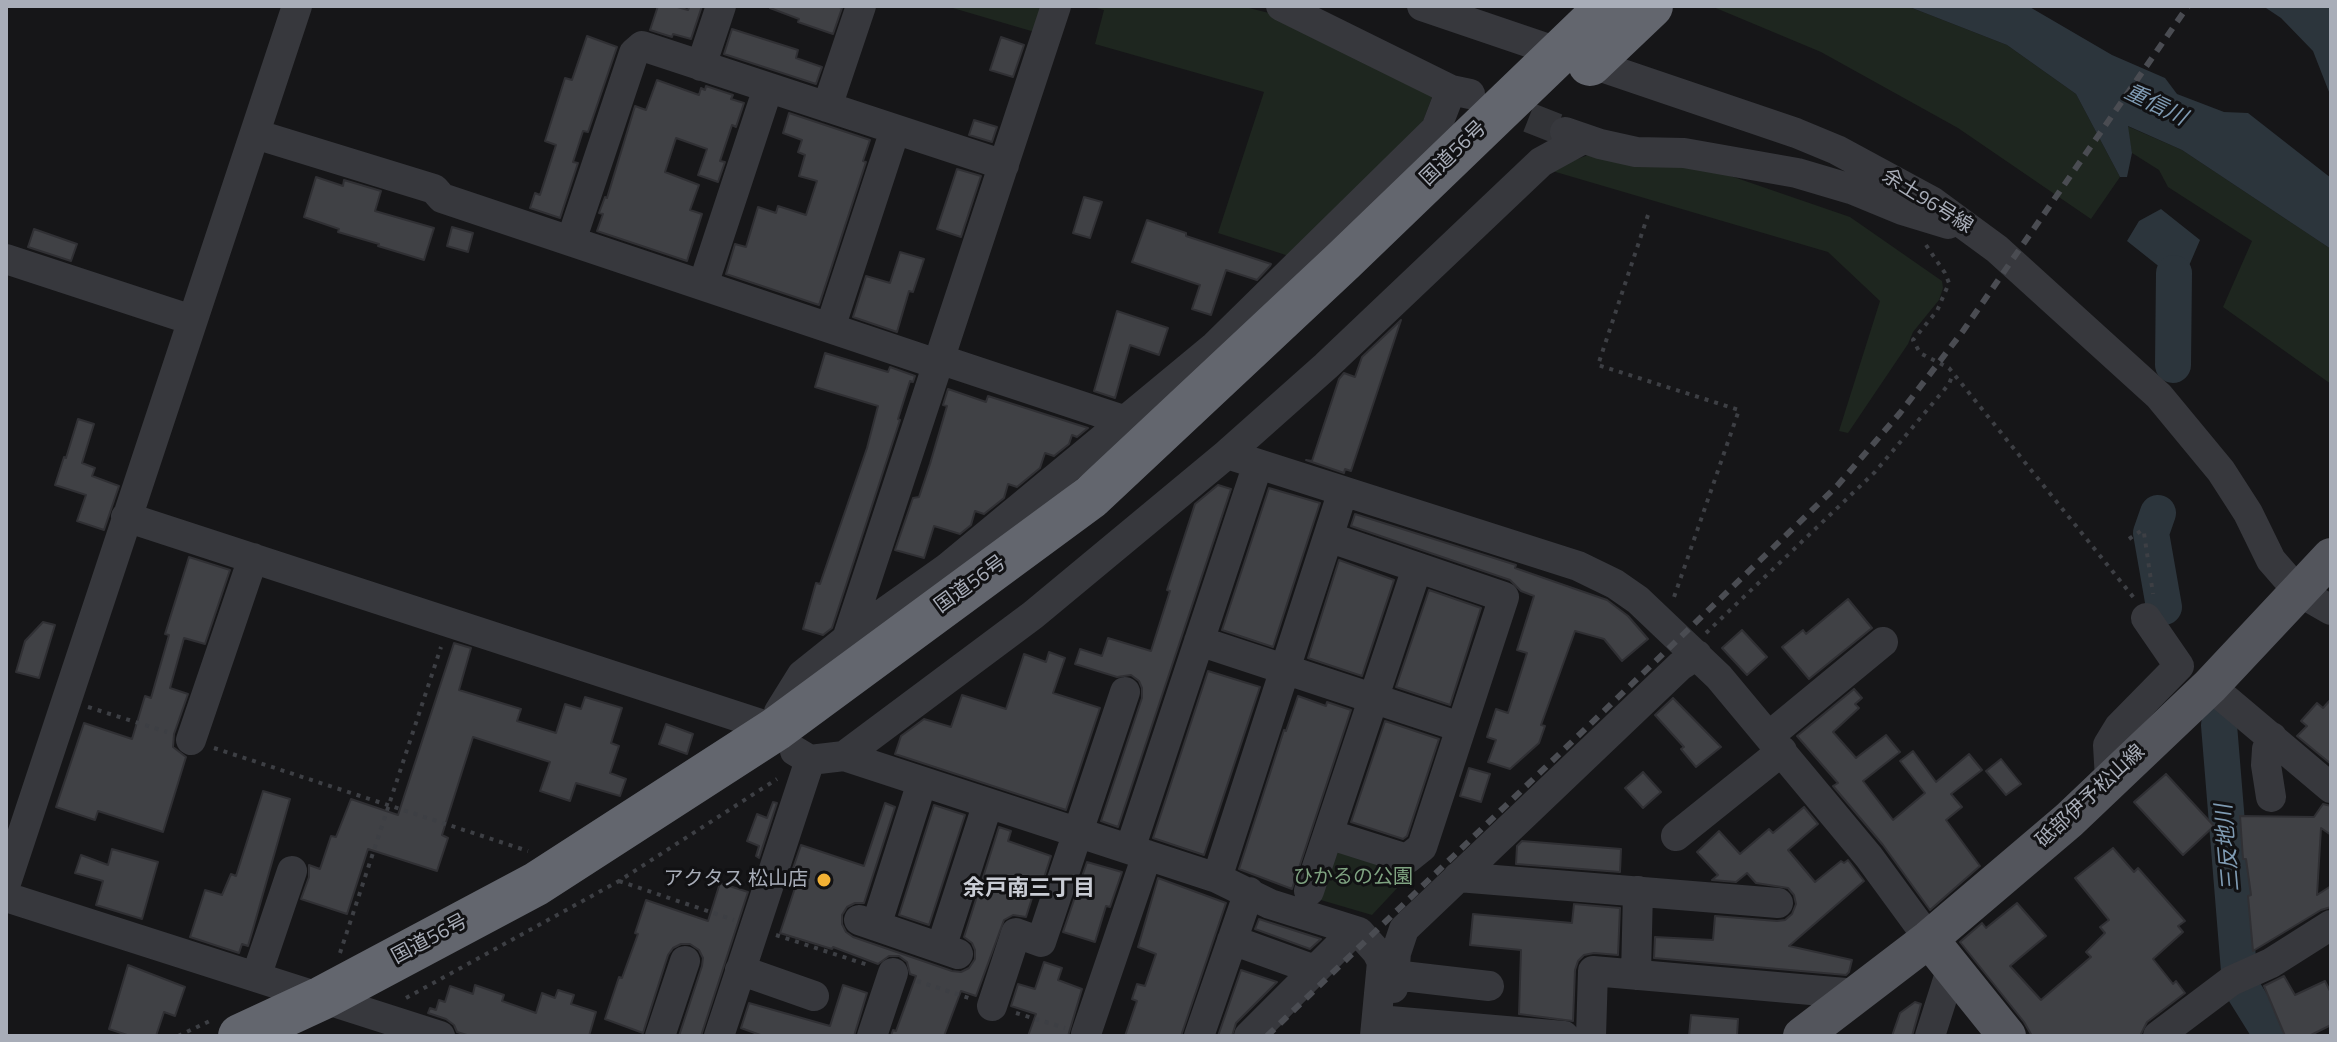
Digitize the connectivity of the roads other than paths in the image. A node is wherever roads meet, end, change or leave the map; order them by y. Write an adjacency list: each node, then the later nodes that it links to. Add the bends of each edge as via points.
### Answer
1 (297, 6): 13 (street)
2 (721, 6): 9 (street)
3 (861, 6): 11 (street)
4 (1056, 6): 14 (street)
5 (1281, 6): 22 (street, via 1462,92 1436,129 1226,336)
6 (1422, 6): 8 (street, 余土96号線)
7 (1651, 6): 8 (highway, 国道56号)
8 (1589, 40): 15 (street, 余土96号線, via 1837,150); 46 (highway, 国道56号, via 1370,278 1120,507)
9 (701, 66): 10 (street); 16 (street, via 642,46 634,53)
10 (768, 88): 11 (street); 18 (street)
11 (827, 107): 12 (street)
12 (895, 130): 14 (street); 20 (street)
13 (255, 134): 16 (street, via 434,189 442,198); 19 (street)
14 (1004, 165): 21 (street)
15 (1967, 225): 23 (street, via 1946,224 1797,173 1684,153 1636,152 1573,135); 31 (street, 余土96号線, via 2159,396 2221,471 2271,560)
16 (571, 241): 18 (street)
17 (6, 259): 19 (street)
18 (703, 285): 20 (street)
19 (192, 320): 26 (street)
20 (830, 328): 21 (street)
21 (938, 361): 22 (street); 34 (street)
22 (1126, 421): 34 (street, via 947,568)
23 (1227, 454): 24 (street); 47 (street, via 1033,615)
24 (1258, 464): 25 (street); 35 (street)
25 (1343, 491): 27 (street); 37 (street, via 1578,566 1638,600)
26 (126, 517): 28 (street); 59 (street)
27 (1328, 537): 30 (street); 38 (street)
28 (253, 558): 44 (street); 46 (street, via 449,622)
29 (2329, 559): 31 (main road, 砥部伊予松山線)
30 (1417, 568): 41 (street); 42 (street, via 1504,597)
31 (2298, 591): 32 (street, 余土96号線); 39 (main road, 砥部伊予松山線)
32 (2331, 610)
33 (2147, 616): 48 (street, via 2179,666 2108,745)
34 (847, 639): 46 (street, via 802,675 779,712)
35 (1199, 641): 38 (street); 56 (street)
36 (1883, 642): 45 (street)
37 (1694, 652): 45 (street); 58 (street)
38 (1285, 669): 41 (street); 60 (street)
39 (2210, 686): 43 (street); 48 (main road, 砥部伊予松山線)
40 (1125, 692): 53 (street)
41 (1373, 699): 42 (street); 54 (street)
42 (1460, 727): 54 (street, via 1422,847 1407,859)
43 (2272, 737): 50 (street); 51 (street, via 2266,765)
44 (191, 740)
45 (1775, 744): 55 (street); 68 (street)
46 (792, 753): 47 (street); 70 (street); 80 (highway, 国道56号, via 569,890)
47 (844, 756): 49 (street)
48 (2110, 779): 68 (main road, 砥部伊予松山線)
49 (922, 782): 52 (street); 52 (street, via 867,922 950,951)
50 (2331, 788)
51 (2271, 797)
52 (988, 803): 53 (street)
53 (1078, 833): 56 (street); 79 (street, via 1041,942 1016,933)
54 (1328, 834): 61 (street)
55 (1676, 836)
56 (1138, 852): 60 (street); 83 (street)
57 (292, 871): 75 (street)
58 (1458, 877): 62 (street); 66 (street, via 1404,929)
59 (6, 883)
60 (1236, 886): 66 (street, via 1361,921); 67 (street); 82 (street, via 1367,939 1382,962)
61 (1309, 891)
62 (1638, 891): 64 (street); 74 (street)
63 (6, 897): 75 (street)
64 (1778, 903)
65 (2331, 925): 95 (street, via 2231,981)
66 (1375, 936): 71 (street); 73 (street)
67 (1232, 940): 71 (street); 89 (street)
68 (1940, 953): 77 (main road, 砥部伊予松山線); 81 (main road); 94 (street)
69 (685, 961): 86 (street)
70 (740, 970): 78 (street); 87 (street)
71 (1315, 970): 90 (street)
72 (893, 973): 88 (street)
73 (1394, 975): 76 (street); 82 (street)
74 (1636, 975): 77 (street); 92 (street, via 1593,971)
75 (256, 977): 80 (street)
76 (1489, 986)
77 (1857, 994): 93 (main road, 砥部伊予松山線)
78 (814, 996)
79 (992, 1006)
80 (343, 1014): 84 (highway, 国道56号); 85 (street)
81 (1991, 1028)
82 (1385, 1031): 91 (street)
83 (1086, 1034)
84 (240, 1036)
85 (440, 1036)
86 (660, 1036)
87 (719, 1036)
88 (872, 1036)
89 (1199, 1036)
90 (1249, 1036)
91 (1564, 1036)
92 (1591, 1036)
93 (1802, 1036)
94 (1930, 1036)
95 (2158, 1036)

